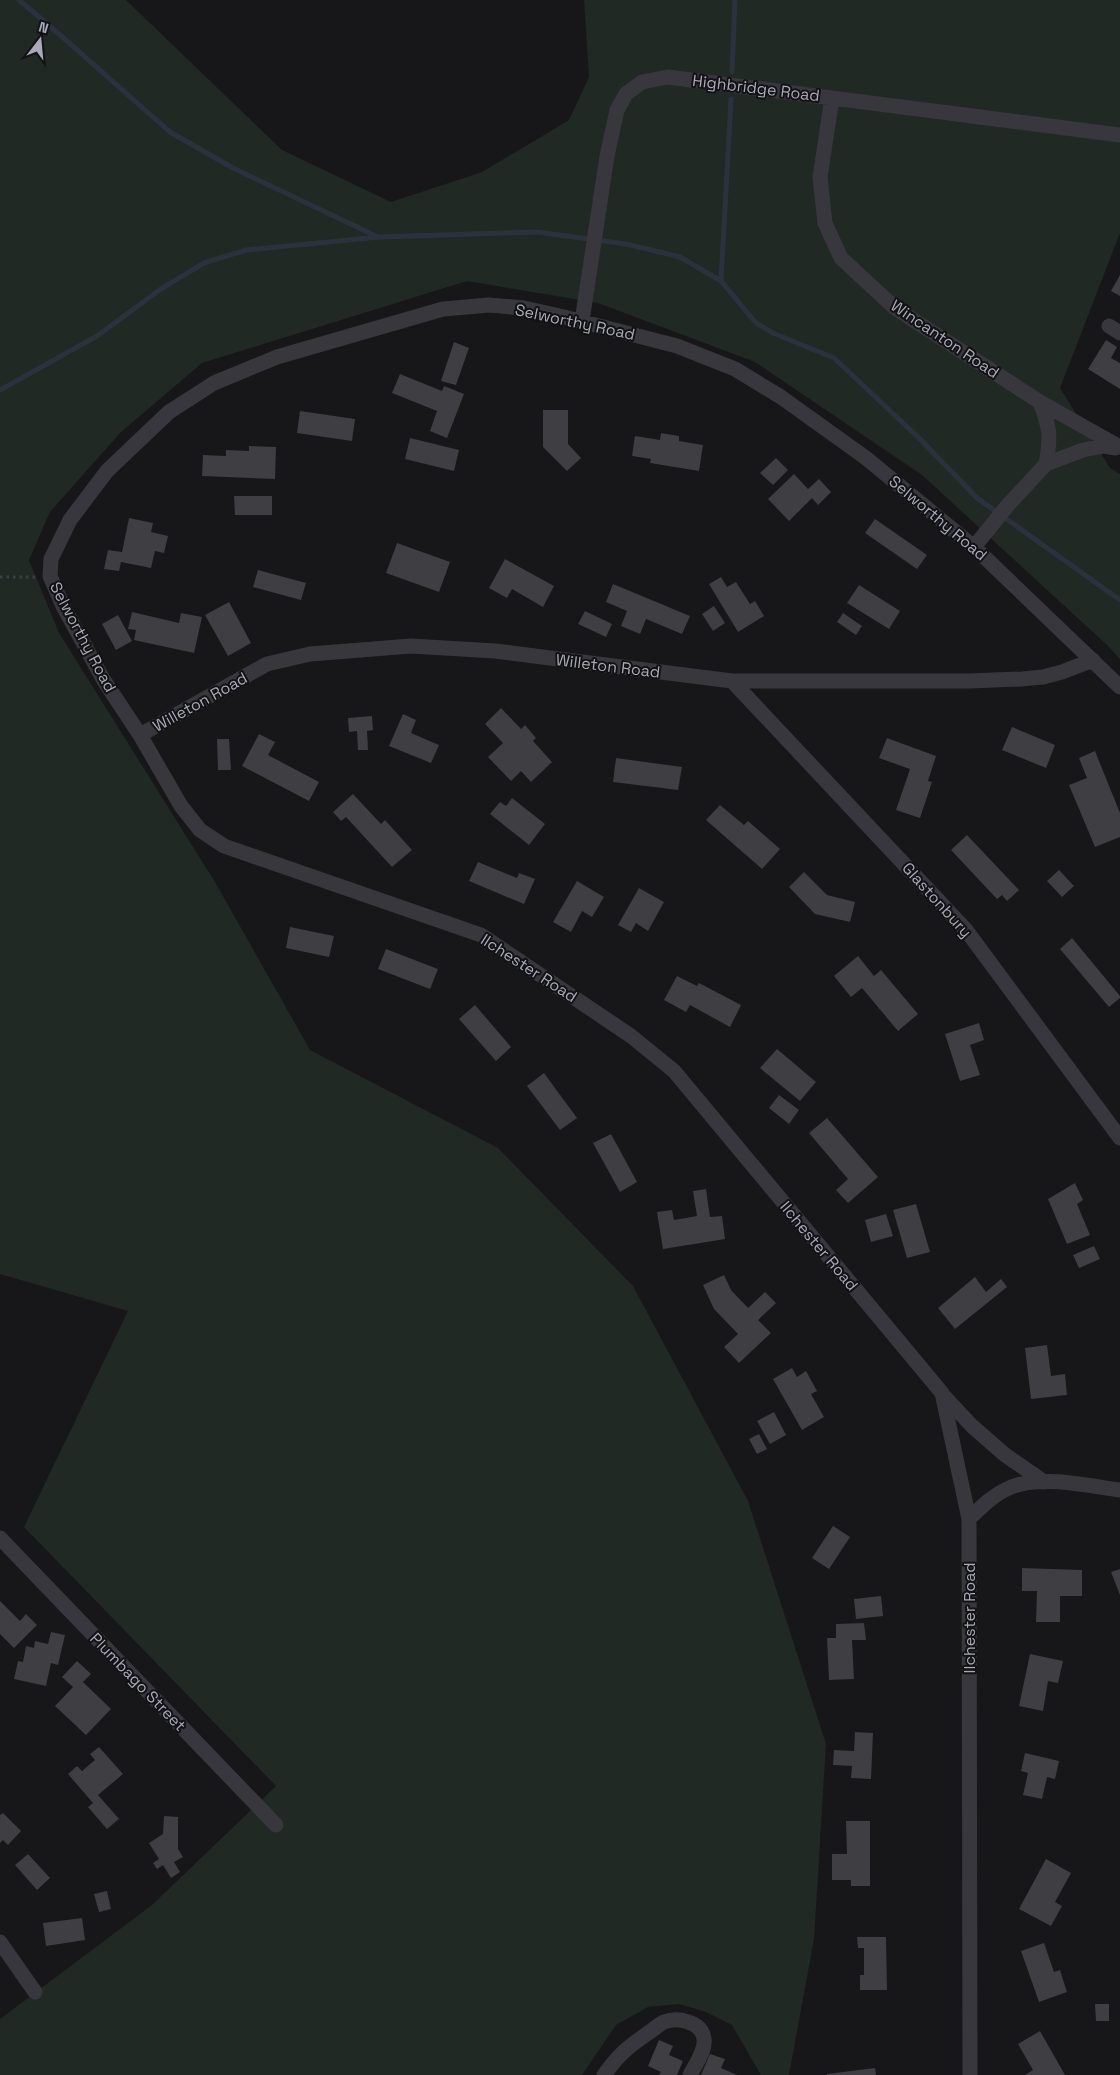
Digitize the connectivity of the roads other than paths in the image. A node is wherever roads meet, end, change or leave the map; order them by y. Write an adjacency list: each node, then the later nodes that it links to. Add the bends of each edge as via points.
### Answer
1 (832, 98): 2 (street, Highbridge Road); 3 (street, Highbridge Road, via 668,77 642,82 626,94 617,110 607,156); 4 (street, Wincanton Road, via 820,176 825,223 841,258 895,308)
2 (1120, 135)
3 (582, 321): 7 (street, Selworthy Road, via 677,346 742,374 782,397 866,458); 11 (street, Selworthy Road, via 524,308 443,309 277,357 214,382 169,412 108,471 70,520 51,560 50,576 63,606 103,679)
4 (1040, 402): 5 (street, Wincanton Road); 6 (street, via 1050,442)
5 (1120, 448): 6 (street, via 1104,446 1083,450)
6 (1046, 464): 7 (street)
7 (974, 547): 8 (street, Selworthy Road)
8 (1093, 660): 9 (street, Willeton Road, via 1049,675 1021,679); 10 (street, Selworthy Road)
9 (732, 681): 11 (street, Willeton Road, via 410,646 319,653 268,664); 12 (street, Glastonbury, via 966,930)
10 (1120, 687)
11 (140, 735): 13 (street, Ilchester Road, via 181,806 200,830 224,846 481,935 631,1036 674,1072)
12 (1120, 1138)
13 (942, 1394): 14 (street, via 1004,1454); 16 (street, Ilchester Road)
14 (1044, 1482): 15 (street); 16 (street, via 1010,1487 996,1494)
15 (1120, 1490)
16 (969, 1519): 23 (street, Ilchester Road)
17 (0, 1538): 18 (street, Plumbago Street)
18 (276, 1825)
19 (0, 1942): 20 (street)
20 (35, 1992)
21 (604, 2075): 22 (street, via 623,2051 661,2023 674,2018 695,2025 704,2039 701,2054)
22 (690, 2075)
23 (970, 2075)

